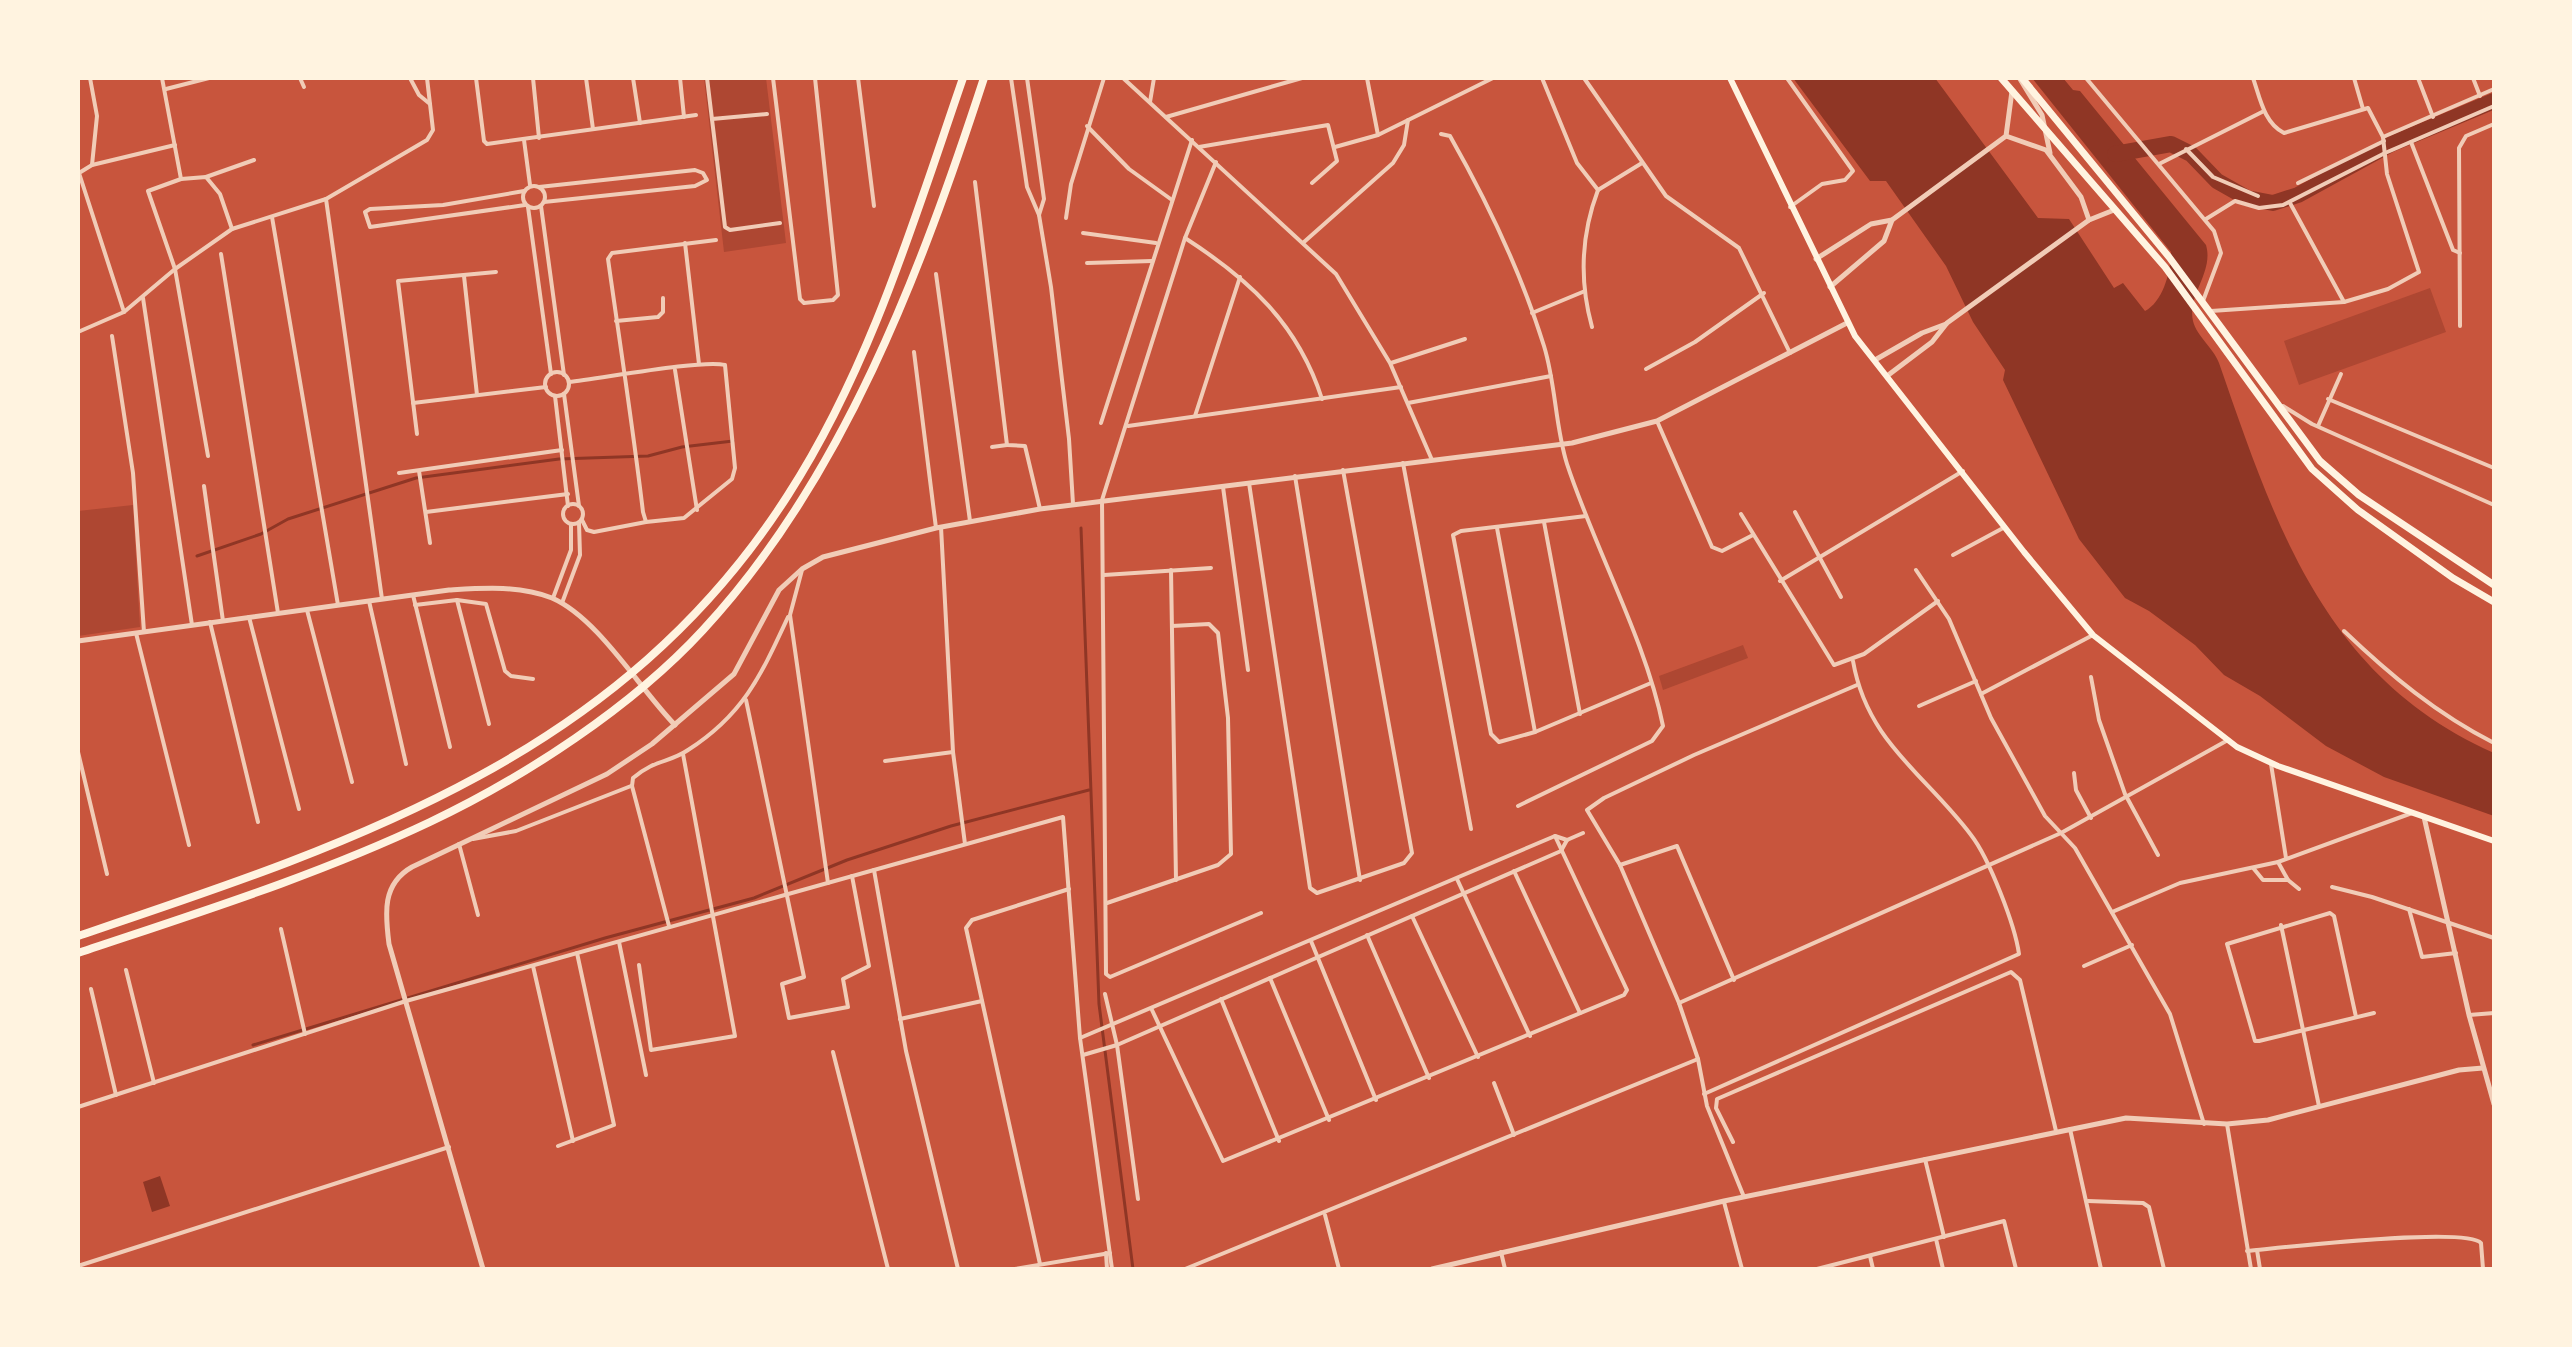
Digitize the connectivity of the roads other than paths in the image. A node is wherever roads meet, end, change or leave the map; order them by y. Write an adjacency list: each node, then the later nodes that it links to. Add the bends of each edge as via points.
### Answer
1 (90, 78): 76 (street, via 97,116)
2 (162, 78): 38 (street)
3 (209, 78): 38 (street)
4 (300, 78): 37 (street)
5 (410, 78): 43 (street)
6 (427, 78): 43 (street)
7 (476, 78): 63 (street, via 484,142)
8 (533, 78): 62 (street)
9 (586, 78): 57 (street)
10 (633, 78): 54 (street)
11 (680, 78): 49 (street)
12 (707, 78): 52 (street)
13 (773, 78): 14 (street, via 804,303 838,295)
14 (815, 78)
15 (858, 78): 92 (street)
16 (963, 78): 318 (highway, via 888,294 844,394 789,494 734,570 679,632 610,692 462,787 279,867)
17 (984, 78): 323 (highway, via 895,315 841,434 794,514 682,652 552,752 431,821 325,867)
18 (1011, 78): 95 (street, via 1027,187)
19 (1027, 78): 95 (street, via 1044,199)
20 (1104, 78): 56 (street)
21 (1123, 78): 42 (street)
22 (1154, 78): 42 (street)
23 (1302, 78): 50 (street)
24 (1367, 78): 60 (street)
25 (1493, 78): 53 (street)
26 (1542, 78): 83 (street, via 1577,163)
27 (1584, 78): 74 (street)
28 (1730, 78): 93 (main road)
29 (1787, 78): 93 (street, via 1853,171 1845,180 1822,184)
30 (2001, 78): 40 (main road)
31 (2020, 78): 58 (street); 124 (main road)
32 (2086, 78): 75 (street)
33 (2253, 78): 46 (street)
34 (2354, 78): 45 (street)
35 (2418, 78): 51 (street)
36 (2473, 78): 41 (street)
37 (304, 87)
38 (166, 89): 66 (street)
39 (2494, 89): 41 (street)
40 (2012, 91): 58 (main road); 61 (street)
41 (2480, 96): 51 (street)
42 (1150, 102): 50 (street)
43 (430, 104): 86 (street, via 433,130 427,140)
44 (2494, 106): 65 (street)
45 (2366, 108): 46 (street, via 2284,133 2272,126); 67 (street)
46 (2264, 111): 70 (street)
47 (767, 114): 52 (street)
48 (696, 115): 49 (street)
49 (684, 117): 54 (street)
50 (1166, 117): 64 (street)
51 (2433, 117): 67 (street)
52 (712, 119): 101 (street, via 725,227)
53 (1409, 120): 60 (street); 106 (street, via 1402,151 1393,163)
54 (640, 123): 57 (street)
55 (2494, 124): 109 (street, via 2466,136 2459,148)
56 (1087, 126): 87 (street, via 1129,169); 97 (street)
57 (593, 129): 62 (street)
58 (2047, 131): 71 (street); 94 (main road)
59 (1441, 134): 128 (street, via 1450,136 1500,228)
60 (1378, 135): 69 (street)
61 (2006, 136): 71 (street); 98 (street)
62 (539, 138): 63 (street)
63 (524, 140): 81 (street)
64 (1192, 140): 68 (street); 87 (street)
65 (2411, 142): 67 (street); 109 (street, via 2453,250)
66 (175, 145): 76 (street); 78 (street)
67 (2384, 146): 85 (street); 85 (street, via 2301,182); 125 (street, via 2388,178 2419,273)
68 (1199, 147): 69 (street, via 1325,125); 73 (street)
69 (1335, 147): 80 (street, via 1335,166)
70 (2184, 150): 75 (street); 90 (street, via 2213,177 2254,196)
71 (2050, 154): 100 (street, via 2081,197)
72 (254, 160): 77 (street)
73 (1216, 162): 104 (street); 106 (street)
74 (1642, 163): 83 (street); 121 (street, via 1669,199 1736,245)
75 (2159, 164): 99 (street)
76 (92, 165): 127 (street, via 79,173)
77 (206, 177): 78 (street); 102 (street, via 220,194)
78 (181, 179): 114 (street, via 147,194)
79 (975, 182): 167 (street)
80 (1312, 183)
81 (531, 186): 82 (street); 84 (street)
82 (539, 187): 89 (street); 89 (street, via 695,170 707,180 695,186)
83 (1598, 190): 120 (street, via 1583,245)
84 (524, 191): 91 (street); 91 (street, via 365,212 370,227)
85 (2307, 192): 88 (street)
86 (326, 199): 96 (street); 220 (street)
87 (1172, 200): 108 (street)
88 (2290, 202): 90 (street, via 2269,208); 125 (street)
89 (542, 204): 91 (street); 146 (street)
90 (2249, 205): 99 (street, via 2232,202)
91 (527, 206): 144 (street)
92 (874, 206)
93 (1790, 207): 111 (main road)
94 (2114, 210): 100 (street); 187 (main road, via 2195,306 2298,451)
95 (1039, 215): 186 (street, via 1068,424)
96 (272, 216): 102 (street); 227 (street)
97 (1066, 218)
98 (1894, 218): 111 (street, via 1871,224); 119 (street, via 1884,241)
99 (2206, 219): 124 (street, via 2221,253)
100 (2089, 220): 130 (street)
101 (780, 223)
102 (232, 229): 114 (street)
103 (1083, 233): 108 (street)
104 (1185, 238): 118 (street); 164 (street)
105 (716, 240): 107 (street)
106 (1304, 242): 140 (street, via 1338,277)
107 (685, 243): 129 (street, via 609,256); 141 (street)
108 (1157, 243): 112 (street)
109 (2460, 253): 132 (street)
110 (221, 254): 230 (street)
111 (1816, 260): 119 (main road)
112 (1152, 261): 113 (street); 163 (street)
113 (1087, 263)
114 (175, 269): 122 (street); 171 (street)
115 (496, 272): 117 (street)
116 (936, 274): 197 (street)
117 (464, 276): 154 (street); 159 (street, via 398,281)
118 (1240, 277): 156 (street, via 1300,345); 161 (street)
119 (1830, 287): 131 (main road)
120 (1585, 291): 128 (street); 133 (street)
121 (1764, 293): 138 (street); 143 (street)
122 (143, 298): 127 (street); 235 (street)
123 (663, 298): 129 (street, via 658,317)
124 (2201, 298): 126 (main road)
125 (2344, 302): 126 (street)
126 (2211, 311): 157 (main road)
127 (124, 312): 134 (street)
128 (1532, 313): 148 (street)
129 (616, 321): 147 (street)
130 (1950, 321): 139 (street); 149 (street)
131 (1847, 323): 138 (street); 139 (main road)
132 (2460, 326)
133 (1592, 327)
134 (78, 332)
135 (112, 336): 238 (street, via 133,473)
136 (1465, 339): 140 (street)
137 (914, 352): 203 (street)
138 (1790, 353): 162 (street)
139 (1875, 360): 149 (main road)
140 (1390, 363): 152 (street)
141 (699, 365): 142 (street); 192 (street, via 721,363 727,369 735,468 729,483)
142 (674, 369): 147 (street); 192 (street)
143 (1646, 369)
144 (551, 374): 146 (street); 151 (street)
145 (2341, 374): 158 (street)
146 (564, 375): 150 (street)
147 (624, 376): 150 (street); 199 (street)
148 (1551, 376): 160 (street); 168 (street)
149 (1887, 376): 176 (main road)
150 (569, 382): 153 (street)
151 (546, 387): 154 (street); 155 (street)
152 (1401, 387): 156 (street); 160 (street)
153 (564, 394): 155 (street); 190 (street)
154 (477, 395): 159 (street)
155 (555, 396): 170 (street)
156 (1322, 399): 161 (street)
157 (2271, 399): 165 (street); 184 (main road, via 2320,461)
158 (2328, 399): 165 (street); 174 (street)
159 (413, 403): 166 (street)
160 (1408, 403): 172 (street)
161 (1195, 416): 164 (street)
162 (1657, 421): 168 (street); 205 (street, via 1712,547 1722,551)
163 (1101, 423)
164 (1128, 426): 185 (street)
165 (2318, 426): 188 (street)
166 (417, 434)
167 (1007, 445): 169 (street); 191 (street, via 1025,446)
168 (1562, 445): 172 (street); 196 (street)
169 (992, 447)
170 (563, 452): 177 (street); 183 (street)
171 (208, 456)
172 (1432, 460): 173 (street)
173 (1403, 463): 175 (street); 275 (street)
174 (2494, 468)
175 (1343, 470): 179 (street); 298 (street, via 1412,853 1404,863)
176 (1963, 470): 202 (main road); 210 (street)
177 (419, 472): 178 (street); 193 (street)
178 (399, 473)
179 (1295, 476): 180 (street); 298 (street)
180 (1249, 481): 181 (street); 298 (street, via 1310,888 1317,893)
181 (1223, 484): 185 (street); 243 (street)
182 (204, 486): 233 (street)
183 (568, 494): 189 (street); 193 (street)
184 (2359, 495): 187 (main road); 217 (main road)
185 (1102, 500): 186 (street); 215 (street)
186 (1073, 504): 191 (street)
187 (2351, 505): 225 (main road)
188 (2494, 505)
189 (568, 506): 190 (street); 201 (street, via 563,516)
190 (579, 506): 198 (street, via 584,512)
191 (1040, 509): 197 (street)
192 (697, 510): 199 (street, via 676,521)
193 (426, 512): 206 (street)
194 (1795, 512): 210 (street)
195 (1741, 514): 205 (street)
196 (1586, 516): 200 (street); 247 (street)
197 (970, 521): 203 (street)
198 (580, 522): 199 (street, via 594,532); 201 (street); 208 (street)
199 (646, 522)
200 (1544, 522): 204 (street); 252 (street)
201 (571, 524): 207 (street)
202 (2005, 527): 209 (street); 240 (main road)
203 (938, 528): 212 (street, via 829,555); 260 (street)
204 (1497, 528): 255 (street); 255 (street, via 1456,532 1453,538 1489,729 1497,742)
205 (1753, 535): 216 (street)
206 (430, 543)
207 (571, 548): 208 (street); 221 (street)
208 (581, 550): 226 (street)
209 (1953, 555)
210 (1821, 556): 216 (street); 219 (street)
211 (1211, 568): 213 (street)
212 (802, 569): 231 (street); 254 (street, via 779,590 734,674)
213 (1171, 570): 215 (street); 236 (street)
214 (1916, 570): 224 (street)
215 (1104, 575): 306 (street)
216 (1780, 581): 242 (street, via 1831,662 1837,666)
217 (2494, 585)
218 (413, 595): 220 (street); 221 (street, via 487,588); 228 (street)
219 (1841, 597)
220 (382, 599): 223 (street)
221 (553, 599): 226 (street)
222 (457, 600): 228 (street); 245 (street, via 486,604 505,671); 253 (street)
223 (369, 601): 227 (street); 263 (street)
224 (1938, 601): 242 (street); 246 (street)
225 (2494, 602)
226 (562, 603): 254 (street)
227 (338, 605): 229 (street)
228 (415, 605): 258 (street)
229 (306, 610): 230 (street); 266 (street)
230 (278, 613): 232 (street)
231 (790, 615): 250 (street); 300 (street)
232 (249, 617): 233 (street); 270 (street)
233 (223, 621): 234 (street)
234 (210, 622): 235 (street); 274 (street)
235 (192, 625): 238 (street)
236 (1172, 626): 297 (street); 297 (street, via 1209,624 1218,633 1228,718 1231,851 1218,865)
237 (2344, 631): 257 (street, via 2429,705)
238 (144, 632): 239 (street)
239 (136, 633): 241 (street); 284 (street)
240 (2093, 635): 249 (street); 256 (main road)
241 (78, 641)
242 (1853, 661): 248 (street)
243 (1248, 670)
244 (2091, 677): 268 (street, via 2099,720)
245 (533, 679)
246 (1976, 681): 249 (street); 251 (street)
247 (1651, 682): 252 (street); 269 (street, via 1663,723 1659,735)
248 (1857, 685): 289 (street, via 1694,755 1588,808); 290 (street, via 1887,743 1972,835)
249 (1981, 694): 277 (street, via 2034,796)
250 (746, 700): 261 (street, via 725,724); 304 (street)
251 (1919, 706)
252 (1580, 714): 255 (street)
253 (489, 724)
254 (675, 725): 279 (street, via 607,774)
255 (1535, 732)
256 (2228, 740): 264 (main road); 268 (street)
257 (2494, 743)
258 (450, 747)
259 (78, 752): 294 (street)
260 (953, 752): 262 (street); 283 (street)
261 (683, 754): 267 (street, via 651,763 633,778); 308 (street)
262 (885, 761)
263 (406, 764)
264 (2271, 764): 271 (main road); 287 (street)
265 (2074, 773): 273 (street, via 2076,790)
266 (352, 782)
267 (632, 786): 279 (street, via 516,831); 314 (street)
268 (2127, 797): 273 (street); 286 (street)
269 (1518, 806)
270 (299, 809)
271 (2413, 812): 272 (main road); 287 (street)
272 (2424, 817): 281 (main road); 313 (street)
273 (2091, 818): 277 (street)
274 (258, 822)
275 (1471, 829)
276 (1583, 833): 280 (street)
277 (2061, 833): 290 (street); 309 (street)
278 (1555, 836): 280 (street); 285 (street); 296 (street)
279 (466, 839): 282 (street)
280 (1567, 840): 285 (street)
281 (2494, 841)
282 (459, 843): 311 (street); 336 (street, via 402,873 391,885 387,923)
283 (965, 844): 292 (street); 302 (street, via 1063,817)
284 (189, 845)
285 (1561, 851): 293 (street); 340 (street, via 1627,990)
286 (2158, 855)
287 (2286, 858): 288 (street)
288 (2278, 862): 291 (street); 299 (street)
289 (1620, 865): 332 (street, via 1677,846); 338 (street)
290 (1989, 865): 332 (street); 363 (street, via 2019,954)
291 (2254, 869): 299 (street, via 2263,880); 309 (street, via 2237,868 2180,883)
292 (874, 870): 295 (street); 345 (street)
293 (1514, 871): 305 (street); 340 (street)
294 (107, 874)
295 (852, 876): 300 (street); 304 (street, via 869,966 844,977 850,1004 844,1009 790,1019 787,1015 782,984 804,977)
296 (1457, 878): 305 (street); 320 (street)
297 (1176, 880): 306 (street)
298 (1360, 880)
299 (2288, 880): 303 (street)
300 (828, 883): 304 (street)
301 (2332, 887): 307 (street)
302 (1069, 889): 337 (street, via 967,923); 351 (street)
303 (2299, 889)
304 (784, 892): 308 (street)
305 (1464, 893): 312 (street); 350 (street)
306 (1107, 903): 310 (street, via 1110,977)
307 (2409, 909): 313 (street); 325 (street, via 2422,957)
308 (715, 912): 314 (street); 327 (street, via 736,1032 732,1038 653,1051)
309 (2112, 912): 322 (street)
310 (1261, 913)
311 (478, 915)
312 (1412, 916): 317 (street); 355 (street)
313 (2449, 922): 319 (street); 325 (street)
314 (669, 924): 321 (street)
315 (2281, 925): 344 (street, via 2325,912 2334,916); 349 (street); 349 (street, via 2230,942 2226,949 2255,1041)
316 (281, 929): 348 (street)
317 (1367, 935): 326 (street); 360 (street)
318 (78, 936)
319 (2494, 938)
320 (1311, 941): 326 (street); 339 (street)
321 (619, 942): 324 (street); 359 (street)
322 (2132, 945): 329 (street); 370 (street, via 2170,1014)
323 (78, 953)
324 (577, 953): 328 (street); 375 (street, via 614,1125)
325 (2456, 953): 343 (street)
326 (1318, 957): 331 (street); 365 (street)
327 (639, 965)
328 (533, 966): 336 (street); 375 (street)
329 (2084, 966)
330 (126, 970): 361 (street)
331 (1270, 978): 335 (street); 369 (street)
332 (1734, 980): 338 (street)
333 (91, 989): 364 (street)
334 (1105, 994): 347 (street)
335 (1221, 999): 346 (street); 376 (street)
336 (406, 1001): 348 (street); 379 (street)
337 (982, 1001): 345 (street); 393 (street)
338 (1679, 1003): 356 (street)
339 (1152, 1010): 346 (street); 347 (street)
340 (1580, 1013): 350 (street)
341 (2374, 1013): 344 (street)
342 (2494, 1013): 343 (street)
343 (2469, 1015): 357 (street)
344 (2356, 1017): 349 (street)
345 (900, 1019): 397 (street)
346 (1160, 1026): 352 (street); 376 (street, via 1219,1158 1229,1161)
347 (1110, 1028): 351 (street); 352 (street)
348 (304, 1030): 361 (street)
349 (2304, 1030): 367 (street)
350 (1530, 1036): 355 (street)
351 (1080, 1038): 354 (street)
352 (1114, 1045): 354 (street); 382 (street)
353 (833, 1052): 396 (street)
354 (1082, 1055): 391 (street)
355 (1478, 1057): 360 (street)
356 (1698, 1059): 363 (street); 374 (street)
357 (2483, 1068): 358 (street); 366 (street); 367 (street)
358 (2494, 1071)
359 (646, 1075)
360 (1429, 1078): 365 (street)
361 (154, 1083): 364 (street)
362 (1494, 1083): 374 (street)
363 (1704, 1094): 381 (street)
364 (116, 1095): 368 (street)
365 (1376, 1100): 369 (street)
366 (2494, 1104)
367 (2319, 1106): 371 (street)
368 (78, 1107)
369 (1329, 1120): 376 (street)
370 (2204, 1124): 371 (street); 372 (street, via 2137,1116)
371 (2227, 1124): 389 (street)
372 (2070, 1129): 373 (street); 384 (street)
373 (2056, 1131): 377 (street, via 2020,980 2011,972 1717,1099 1716,1108); 380 (street)
374 (1514, 1135): 385 (street)
375 (573, 1141): 378 (street)
376 (1279, 1141)
377 (1733, 1142)
378 (558, 1146)
379 (450, 1147): 394 (street); 395 (street)
380 (1925, 1159): 381 (street); 386 (street)
381 (1744, 1197): 383 (street)
382 (1138, 1199)
383 (1724, 1201): 390 (street); 404 (street)
384 (2088, 1201): 409 (street); 410 (street, via 2149,1207)
385 (1325, 1215): 400 (street); 401 (street)
386 (1944, 1237): 387 (street); 408 (street, via 2004,1221)
387 (1936, 1239): 392 (street); 407 (street)
388 (2257, 1250): 389 (street); 412 (street); 413 (street, via 2425,1236 2473,1238 2481,1243)
389 (2247, 1251): 411 (street)
390 (1501, 1252): 402 (street); 403 (street)
391 (1108, 1254): 393 (street); 399 (street)
392 (1870, 1255): 405 (street); 406 (street)
393 (1040, 1264): 398 (street)
394 (78, 1266)
395 (483, 1269)
396 (888, 1269)
397 (958, 1269)
398 (1015, 1269)
399 (1110, 1269)
400 (1185, 1269)
401 (1339, 1269)
402 (1432, 1269)
403 (1505, 1269)
404 (1742, 1269)
405 (1817, 1269)
406 (1873, 1269)
407 (1943, 1269)
408 (2016, 1269)
409 (2101, 1269)
410 (2164, 1269)
411 (2251, 1269)
412 (2260, 1269)
413 (2483, 1269)

